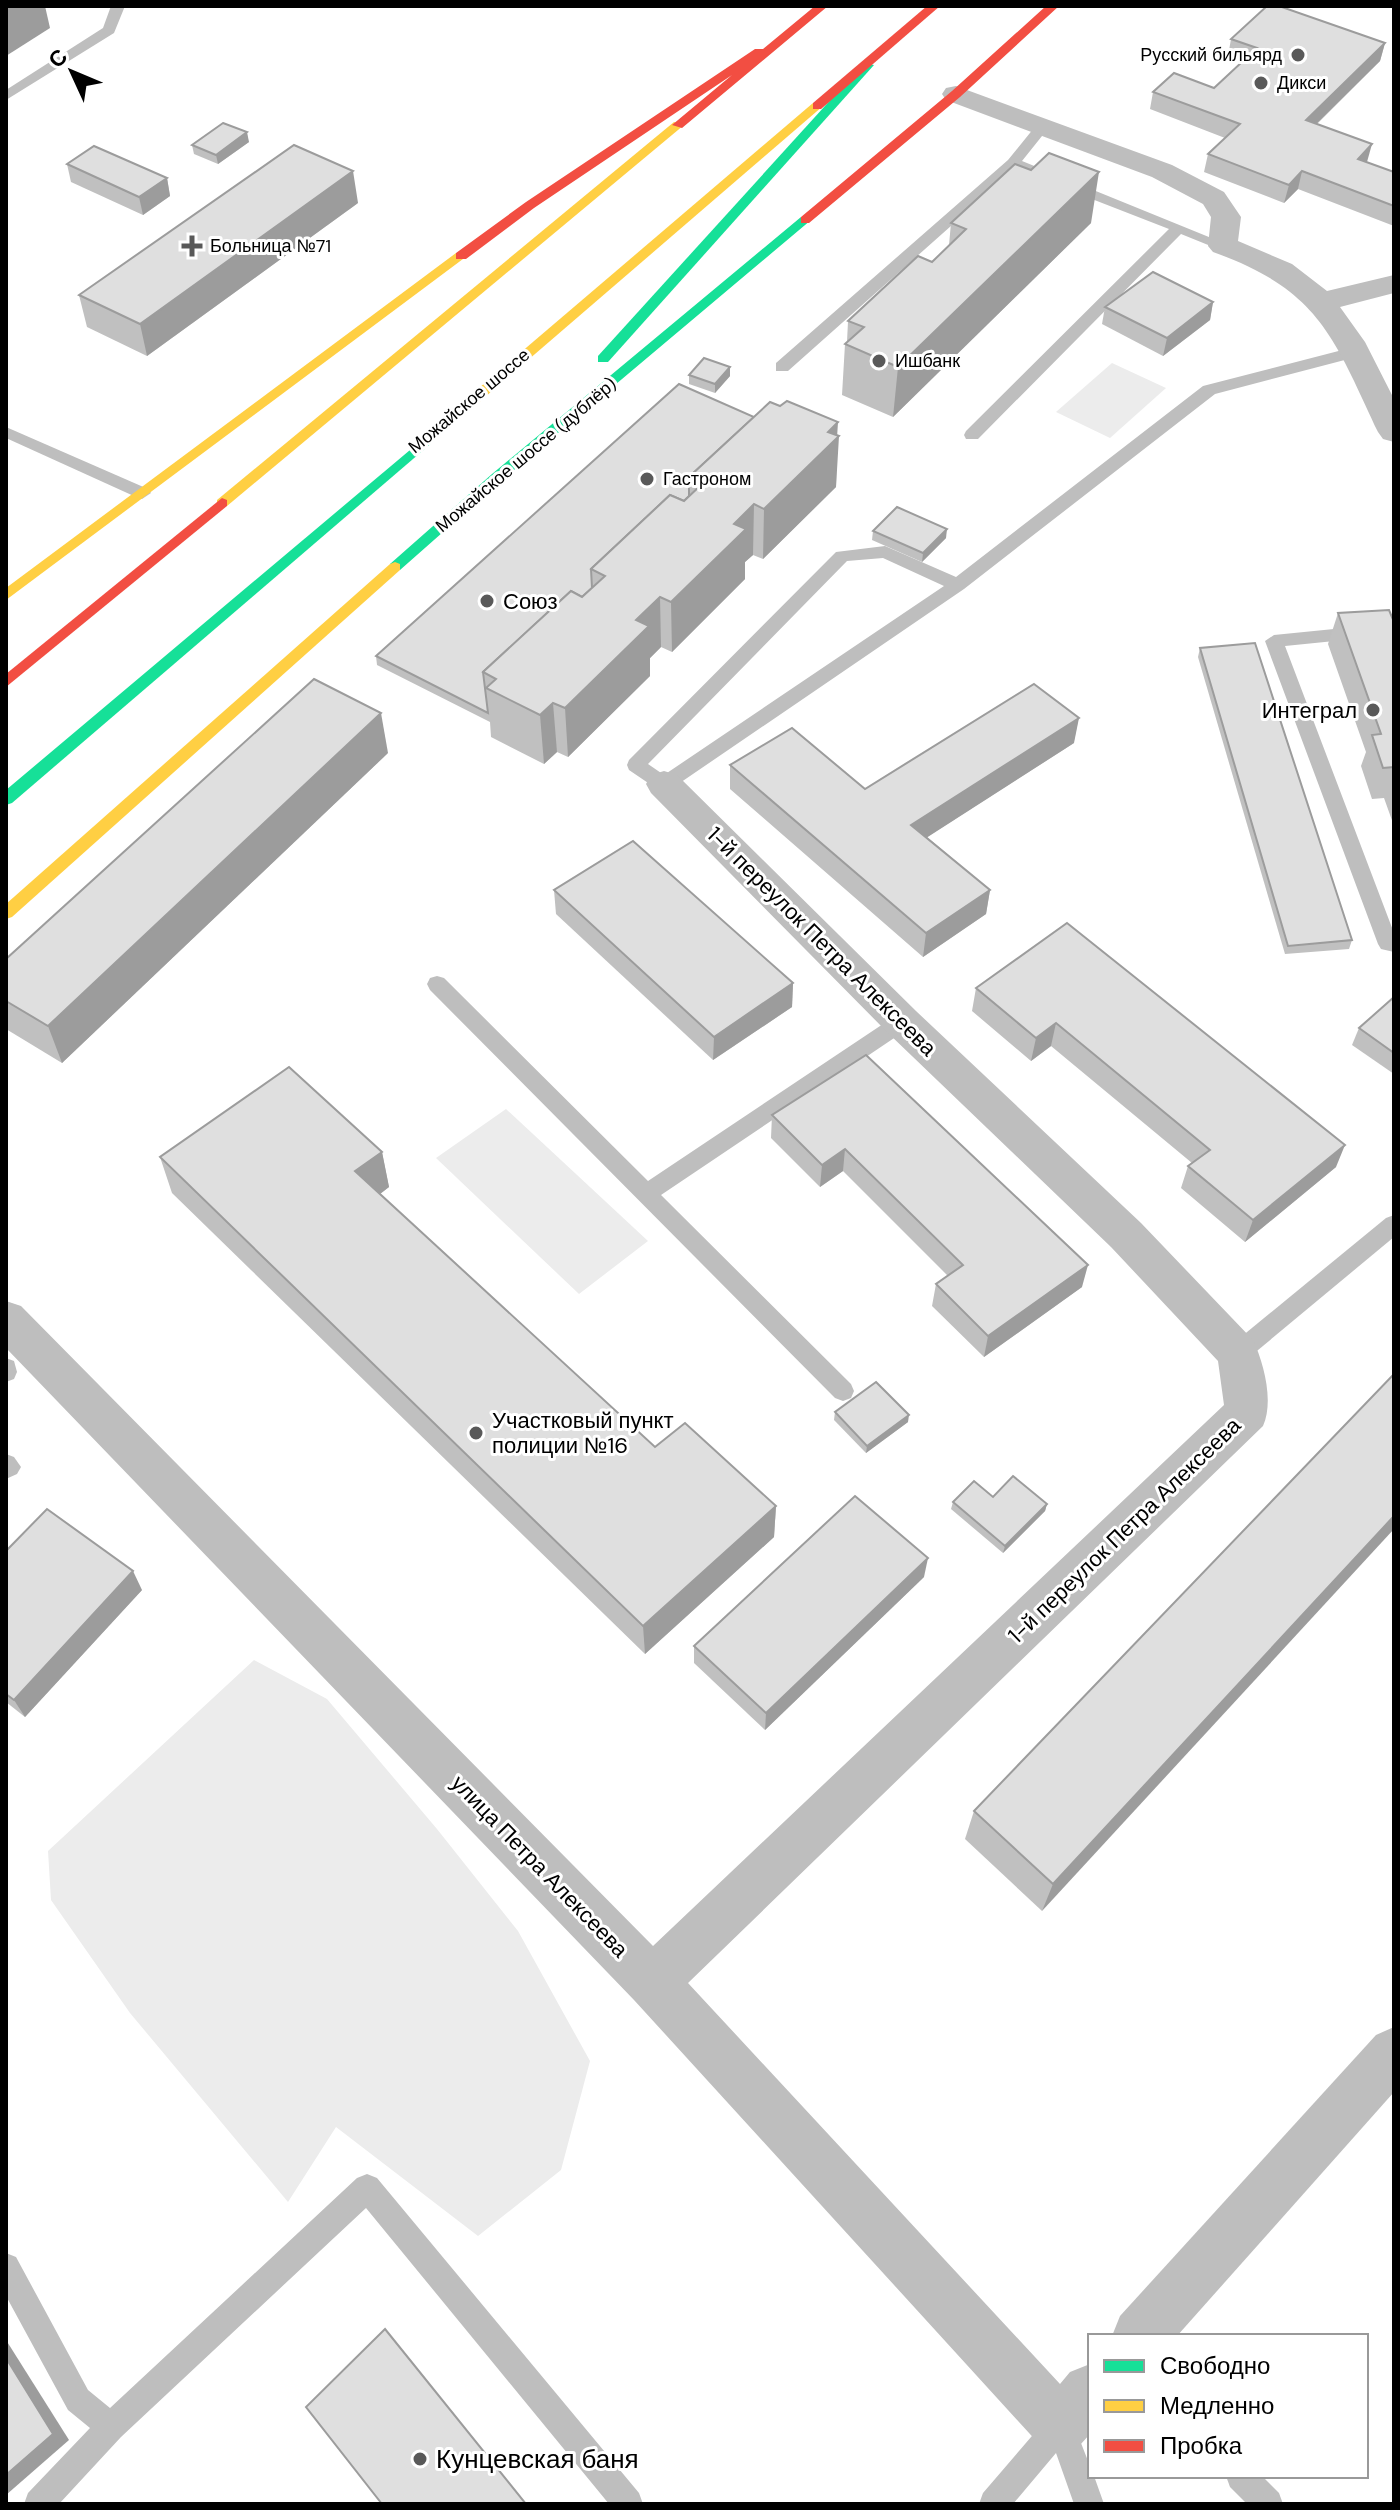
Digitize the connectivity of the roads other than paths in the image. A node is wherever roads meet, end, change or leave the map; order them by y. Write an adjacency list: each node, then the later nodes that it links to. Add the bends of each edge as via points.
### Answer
1 (117, 6): 8 (lane, via 109,30)
2 (822, 6): 5 (main road)
3 (934, 6): 6 (main road, Можайское шоссе)
4 (1053, 6): 7 (main road, Можайское шоссе (дублёр))
5 (805, 20): 21 (main road, via 530,205); 25 (main road)
6 (879, 52): 20 (main road); 27 (main road, Можайское шоссе)
7 (956, 94): 9 (street); 20 (main road, Можайское шоссе (дублёр))
8 (6, 96)
9 (1043, 126): 10 (lane); 12 (street, via 1162,171 1214,198 1226,217)
10 (1013, 163): 11 (lane); 16 (lane)
11 (1179, 228): 12 (lane); 19 (lane)
12 (1223, 246): 14 (street, via 1283,271)
13 (1394, 284): 14 (street)
14 (1322, 302): 15 (street)
15 (1354, 352): 18 (street); 22 (lane, via 1209,390)
16 (782, 367)
17 (6, 432): 21 (lane)
18 (1394, 432)
19 (972, 435)
20 (497, 477): 28 (main road, Можайское шоссе (дублёр))
21 (142, 493): 23 (main road)
22 (958, 585): 26 (lane); 26 (lane, via 885,552 842,556 636,765)
23 (6, 595)
24 (1394, 629): 29 (lane, via 1274,641 1388,944)
25 (6, 682)
26 (664, 784): 31 (street, 1-й переулок Петра Алексеева)
27 (6, 799)
28 (6, 913)
29 (1394, 944)
30 (437, 984): 32 (lane)
31 (902, 1022): 32 (lane); 35 (street, 1-й переулок Петра Алексеева, via 1126,1235)
32 (646, 1194): 36 (lane)
33 (1394, 1224): 35 (lane)
34 (6, 1319): 37 (street, улица Петра Алексеева)
35 (1238, 1353): 37 (street, 1-й переулок Петра Алексеева, via 1247,1412)
36 (843, 1391)
37 (652, 1982): 41 (street, улица Петра Алексеева)
38 (1394, 2053): 40 (street)
39 (6, 2267): 42 (lane, via 78,2400)
40 (1142, 2334)
41 (1075, 2408): 46 (lane); 47 (lane)
42 (111, 2427): 44 (lane); 45 (lane, via 367,2188)
43 (1243, 2478): 48 (lane)
44 (39, 2504)
45 (628, 2504)
46 (994, 2504)
47 (1089, 2504)
48 (1268, 2504)

